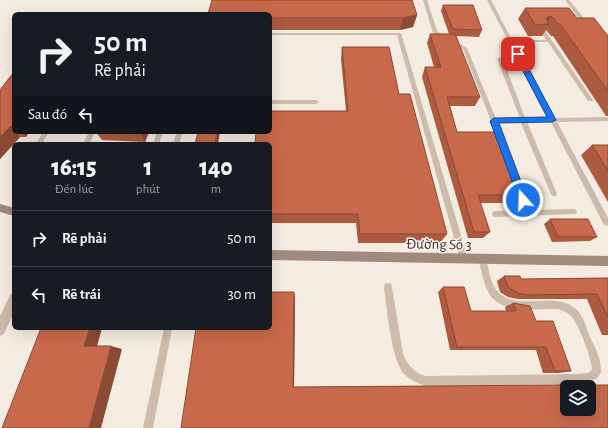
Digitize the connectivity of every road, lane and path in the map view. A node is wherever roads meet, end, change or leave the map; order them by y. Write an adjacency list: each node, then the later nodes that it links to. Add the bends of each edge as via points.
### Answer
1 (425, 0): 16 (lane, via 435,32 465,48)
2 (489, 0): 7 (lane)
3 (567, 0): 4 (lane)
4 (590, 29)
5 (542, 30): 8 (lane)
6 (272, 34): 25 (lane, via 399,34)
7 (511, 41): 8 (lane); 15 (lane)
8 (550, 41): 10 (lane)
9 (500, 59): 14 (lane)
10 (590, 100)
11 (272, 102): 12 (lane)
12 (316, 102)
13 (608, 119): 15 (lane)
14 (523, 120): 15 (lane); 16 (lane); 17 (lane)
15 (552, 120): 23 (lane)
16 (494, 121): 21 (lane)
17 (554, 194)
18 (0, 208): 19 (street)
19 (12, 211)
20 (574, 212): 21 (lane)
21 (528, 213): 22 (lane)
22 (495, 214)
23 (607, 223)
24 (272, 255): 25 (street, Đường Số 3)
25 (464, 259): 26 (street, Đường Số 3)
26 (482, 259): 27 (street, Đường Số 3); 28 (lane, via 493,293 502,300 516,304 561,306 574,312 597,363 595,375 578,379 417,379 408,373 402,364)
27 (608, 261)
28 (388, 287)
29 (12, 303): 30 (street)
30 (0, 330)
31 (168, 330): 32 (lane)
32 (148, 428)

